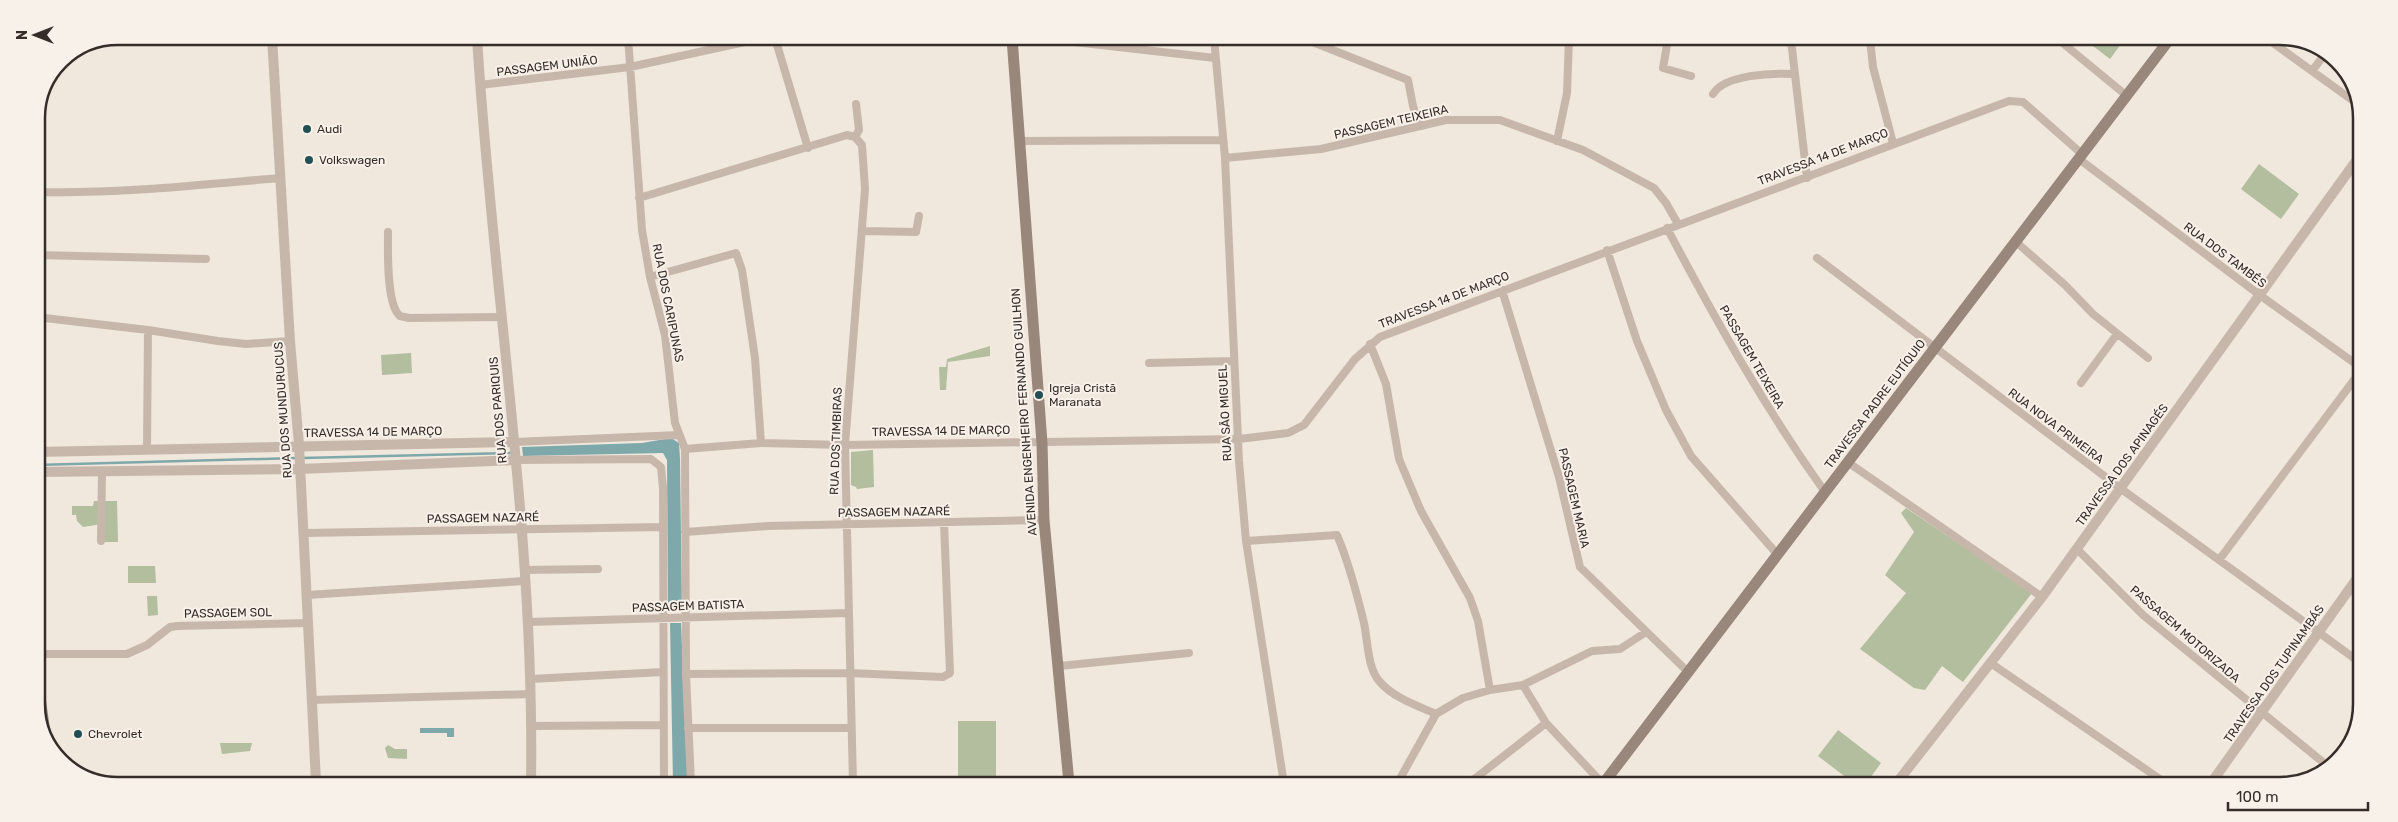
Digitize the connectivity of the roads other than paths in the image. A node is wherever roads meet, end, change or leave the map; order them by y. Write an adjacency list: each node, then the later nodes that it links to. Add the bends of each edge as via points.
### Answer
1 (273, 45): 38 (street, RUA DOS MUNDURUCUS)
2 (478, 45): 23 (street, RUA DOS PARIQUIS)
3 (629, 45): 19 (street, RUA DOS CARIPUNAS)
4 (732, 45): 19 (street, PASSAGEM UNIÃO)
5 (777, 45): 34 (street)
6 (1012, 45): 31 (main road, AVENIDA ENGENHEIRO FERNANDO GUILHON)
7 (1101, 45): 17 (street)
8 (1214, 45): 17 (street, RUA SÃO MIGUEL)
9 (1321, 45): 28 (street, via 1408,80)
10 (1569, 45): 32 (street, via 1567,93)
11 (1667, 45): 22 (street, via 1663,68)
12 (1791, 45): 21 (street)
13 (1871, 45): 33 (street, via 1873,67)
14 (2065, 45): 25 (street)
15 (2165, 45): 25 (main road, TRAVESSA PADRE EUTÍQUIO)
16 (2276, 45): 20 (street)
17 (1215, 58): 30 (street, RUA SÃO MIGUEL)
18 (2322, 58): 20 (street)
19 (630, 67): 23 (street, PASSAGEM UNIÃO); 41 (street, RUA DOS CARIPUNAS)
20 (2312, 71): 26 (street)
21 (1794, 74): 24 (street, via 1764,73 1733,81 1716,89); 39 (street)
22 (1691, 76)
23 (480, 85): 55 (street, RUA DOS PARIQUIS)
24 (1713, 94)
25 (2127, 96): 35 (main road, TRAVESSA PADRE EUTÍQUIO)
26 (2350, 99)
27 (856, 104): 29 (street, RUA DOS TIMBIRAS, via 860,130)
28 (1420, 126): 32 (street, PASSAGEM TEIXEIRA, via 1446,120 1494,119); 36 (street, PASSAGEM TEIXEIRA, via 1321,149)
29 (855, 136): 34 (street, via 847,135); 45 (street, RUA DOS TIMBIRAS, via 862,145 863,154 866,189)
30 (1224, 140): 31 (street); 36 (street, RUA SÃO MIGUEL)
31 (1018, 141): 72 (main road, AVENIDA ENGENHEIRO FERNANDO GUILHON)
32 (1558, 141): 43 (street, PASSAGEM TEIXEIRA, via 1609,162 1654,188)
33 (1893, 143): 35 (street, TRAVESSA 14 DE MARÇO, via 2016,100 2023,102); 39 (street, TRAVESSA 14 DE MARÇO)
34 (808, 148): 41 (street)
35 (2080, 157): 47 (main road, TRAVESSA PADRE EUTÍQUIO); 54 (street, RUA DOS TAMBÉS)
36 (1225, 158): 63 (street, RUA SÃO MIGUEL)
37 (2353, 165): 54 (street, TRAVESSA DOS APINAGÉS)
38 (280, 178): 40 (street, via 108,192); 59 (street, RUA DOS MUNDURUCUS)
39 (1807, 178): 43 (street, TRAVESSA 14 DE MARÇO)
40 (45, 192)
41 (639, 198): 52 (street, RUA DOS CARIPUNAS)
42 (919, 216): 45 (street, via 916,232)
43 (1678, 224): 44 (street, TRAVESSA 14 DE MARÇO)
44 (1667, 228): 48 (street, TRAVESSA 14 DE MARÇO); 84 (street, PASSAGEM TEIXEIRA, via 1760,396)
45 (864, 231): 73 (street, RUA DOS TIMBIRAS)
46 (388, 232): 55 (street, via 390,290 400,316)
47 (2015, 241): 58 (street); 61 (main road, TRAVESSA PADRE EUTÍQUIO)
48 (1607, 250): 53 (street, TRAVESSA 14 DE MARÇO); 95 (street, via 1666,410 1691,456)
49 (45, 255): 51 (street)
50 (1817, 258): 61 (street, RUA NOVA PRIMEIRA)
51 (206, 259)
52 (650, 276): 68 (street, RUA DOS CARIPUNAS, via 665,334); 71 (street, via 736,253 742,270 755,358)
53 (1502, 290): 60 (street, TRAVESSA 14 DE MARÇO, via 1394,331); 108 (street, PASSAGEM MARIA, via 1560,477 1580,567)
54 (2261, 296): 64 (street, RUA DOS TAMBÉS); 83 (street, TRAVESSA DOS APINAGÉS)
55 (502, 317): 70 (street, RUA DOS PARIQUIS)
56 (45, 318): 57 (street)
57 (148, 330): 59 (street, via 246,344); 76 (street)
58 (2117, 334): 62 (street); 67 (street)
59 (290, 341): 74 (street, RUA DOS MUNDURUCUS)
60 (1370, 344): 69 (street, TRAVESSA 14 DE MARÇO, via 1304,425 1288,433); 121 (street, via 1386,384 1398,459 1421,511 1470,598 1478,621)
61 (1934, 348): 79 (main road, TRAVESSA PADRE EUTÍQUIO); 83 (street, RUA NOVA PRIMEIRA)
62 (2148, 358)
63 (1234, 361): 65 (street); 69 (street, RUA SÃO MIGUEL)
64 (2353, 362)
65 (1149, 363)
66 (2353, 381): 96 (street)
67 (2081, 383)
68 (679, 435): 70 (street, TRAVESSA 14 DE MARÇO); 75 (street, RUA DOS CARIPUNAS)
69 (1239, 439): 72 (street, TRAVESSA 14 DE MARÇO); 93 (street, RUA SÃO MIGUEL)
70 (514, 442): 74 (street, TRAVESSA 14 DE MARÇO); 78 (street, RUA DOS PARIQUIS)
71 (761, 442): 73 (street, TRAVESSA 14 DE MARÇO); 75 (street, TRAVESSA 14 DE MARÇO)
72 (1042, 442): 73 (street, TRAVESSA 14 DE MARÇO); 85 (main road, AVENIDA ENGENHEIRO FERNANDO GUILHON)
73 (845, 445): 87 (street, RUA DOS TIMBIRAS)
74 (299, 446): 76 (street, TRAVESSA 14 DE MARÇO); 80 (street, RUA DOS MUNDURUCUS)
75 (685, 449): 90 (street, RUA DOS CARIPUNAS)
76 (147, 450): 77 (street, TRAVESSA 14 DE MARÇO)
77 (45, 452)
78 (516, 460): 80 (street); 88 (street, via 651,458 662,471); 89 (street, RUA DOS PARIQUIS)
79 (1849, 463): 84 (main road, TRAVESSA PADRE EUTÍQUIO); 102 (street)
80 (300, 469): 82 (street); 91 (street, RUA DOS MUNDURUCUS)
81 (45, 472): 82 (street)
82 (102, 472): 92 (street)
83 (2120, 488): 94 (street, TRAVESSA DOS APINAGÉS); 96 (street, RUA NOVA PRIMEIRA)
84 (1825, 492): 95 (main road, TRAVESSA PADRE EUTÍQUIO)
85 (1044, 520): 86 (street, PASSAGEM NAZARÉ); 114 (main road, AVENIDA ENGENHEIRO FERNANDO GUILHON)
86 (944, 523): 87 (street, PASSAGEM NAZARÉ); 117 (street, via 950,673 943,677)
87 (846, 524): 90 (street, PASSAGEM NAZARÉ); 103 (street, RUA DOS TIMBIRAS)
88 (663, 527): 89 (street, PASSAGEM NAZARÉ); 104 (street)
89 (521, 528): 91 (street, PASSAGEM NAZARÉ); 98 (street, RUA DOS PARIQUIS)
90 (685, 532): 105 (street, RUA DOS CARIPUNAS)
91 (304, 533): 101 (street, RUA DOS MUNDURUCUS)
92 (101, 541)
93 (1246, 541): 124 (street, via 1337,536 1361,611 1374,674 1388,690); 138 (street, RUA SÃO MIGUEL)
94 (2077, 549): 102 (street, TRAVESSA DOS APINAGÉS); 125 (street, PASSAGEM MOTORIZADA, via 2143,615)
95 (1778, 555): 116 (main road, TRAVESSA PADRE EUTÍQUIO)
96 (2218, 560): 109 (street, RUA NOVA PRIMEIRA)
97 (598, 569): 98 (street)
98 (525, 570): 99 (street, RUA DOS PARIQUIS)
99 (526, 581): 101 (street); 106 (street, RUA DOS PARIQUIS)
100 (2353, 584): 109 (street, TRAVESSA DOS TUPINAMBÁS)
101 (307, 596): 107 (street, RUA DOS MUNDURUCUS)
102 (2042, 598): 113 (street, TRAVESSA DOS APINAGÉS)
103 (848, 614): 105 (street, PASSAGEM BATISTA); 117 (street, RUA DOS TIMBIRAS)
104 (663, 618): 105 (street, PASSAGEM BATISTA); 106 (street, PASSAGEM BATISTA); 115 (street)
105 (685, 618): 118 (street, RUA DOS CARIPUNAS)
106 (528, 622): 119 (street, RUA DOS PARIQUIS)
107 (308, 623): 111 (street, PASSAGEM SOL, via 177,626 170,627 147,645 127,654); 123 (street, RUA DOS MUNDURUCUS)
108 (1646, 632): 116 (street, PASSAGEM MARIA); 120 (street, via 1620,649 1592,651)
109 (2318, 633): 112 (street, RUA NOVA PRIMEIRA); 125 (street, TRAVESSA DOS TUPINAMBÁS)
110 (1189, 653): 114 (street)
111 (45, 654)
112 (2353, 658)
113 (1992, 664): 143 (street, TRAVESSA DOS APINAGÉS); 144 (street)
114 (1059, 666): 137 (main road, AVENIDA ENGENHEIRO FERNANDO GUILHON)
115 (663, 672): 119 (street); 127 (street)
116 (1688, 672): 142 (main road, TRAVESSA PADRE EUTÍQUIO)
117 (849, 673): 118 (street); 130 (street, RUA DOS TIMBIRAS)
118 (686, 674): 129 (street, RUA DOS CARIPUNAS)
119 (530, 679): 122 (street, RUA DOS PARIQUIS)
120 (1522, 685): 121 (street); 126 (street)
121 (1490, 690): 124 (street, via 1463,698)
122 (531, 694): 123 (street); 128 (street, RUA DOS PARIQUIS)
123 (311, 700): 132 (street, RUA DOS MUNDURUCUS)
124 (1436, 714): 139 (street)
125 (2262, 714): 131 (street, PASSAGEM MOTORIZADA); 145 (street, TRAVESSA DOS TUPINAMBÁS)
126 (1546, 723): 140 (street); 141 (street)
127 (663, 725): 128 (street); 134 (street)
128 (532, 726): 133 (street, RUA DOS PARIQUIS)
129 (688, 728): 130 (street); 135 (street, RUA DOS CARIPUNAS)
130 (851, 728): 136 (street, RUA DOS TIMBIRAS)
131 (2323, 763)
132 (316, 777)
133 (531, 777)
134 (664, 777)
135 (691, 777)
136 (853, 777)
137 (1068, 777)
138 (1283, 777)
139 (1401, 777)
140 (1477, 777)
141 (1596, 777)
142 (1608, 777)
143 (1901, 777)
144 (2157, 777)
145 (2216, 777)

